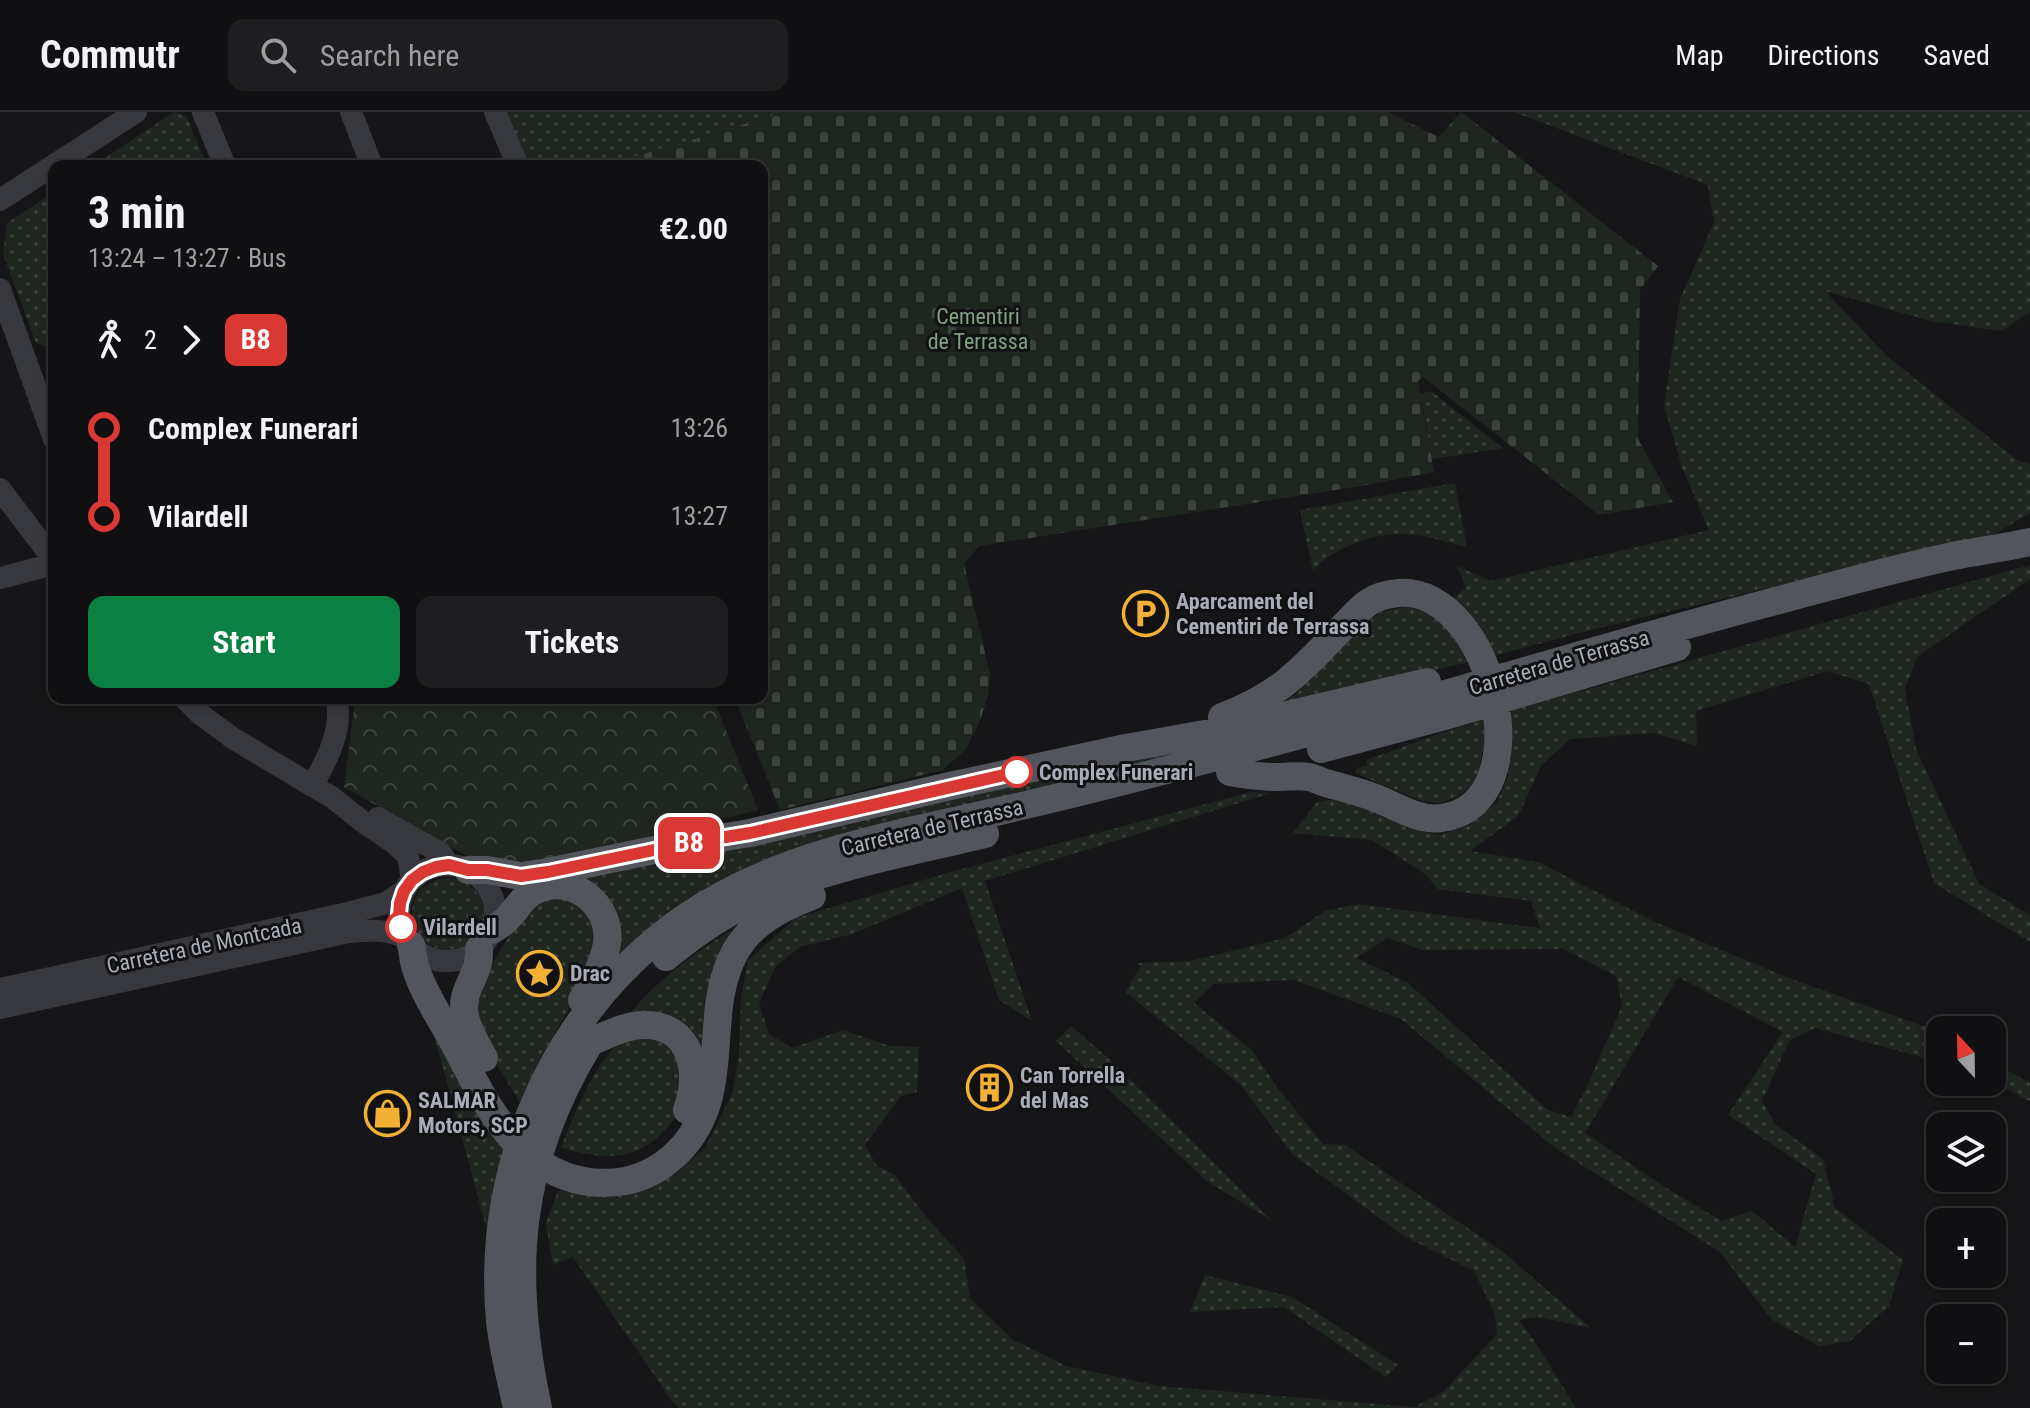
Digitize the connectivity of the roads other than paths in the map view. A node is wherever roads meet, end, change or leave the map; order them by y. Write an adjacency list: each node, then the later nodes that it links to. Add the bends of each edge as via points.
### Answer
1 (136, 112): 5 (street)
2 (203, 112): 6 (street)
3 (351, 112): 7 (street)
4 (495, 112): 8 (street)
5 (62, 160)
6 (223, 160)
7 (370, 160)
8 (515, 160)
9 (48, 169): 10 (street)
10 (0, 200)
11 (0, 289): 13 (street)
12 (48, 372): 13 (street)
13 (32, 378): 14 (street)
14 (48, 422)
15 (0, 489): 17 (street)
16 (2016, 546): 20 (main road, Carretera de Terrassa, via 1954,556); 21 (main road, Carretera de Terrassa)
17 (48, 554)
18 (48, 564): 19 (street)
19 (0, 578)
20 (1632, 640): 24 (main road, via 1564,649 1216,732); 37 (main road, Carretera de Terrassa, via 1386,712 870,841 769,872 694,911 632,961 591,1008)
21 (1507, 698): 25 (main road, Carretera de Terrassa); 26 (main road)
22 (190, 704): 27 (street, via 234,739)
23 (338, 704): 27 (street, via 329,756)
24 (1126, 748): 26 (main road, via 1217,719 1265,697 1376,599 1419,594 1442,605 1479,654 1494,697 1497,756 1481,797 1465,810 1429,819); 30 (main road, via 750,833 548,872 521,876)
25 (1230, 772): 26 (main road); 29 (main road, Carretera de Terrassa)
26 (1308, 776)
27 (312, 786): 28 (street)
28 (333, 798): 30 (street, via 403,830); 31 (street, via 408,856)
29 (955, 841): 36 (main road, Carretera de Terrassa, via 804,880 728,913 653,967); 39 (main road, via 796,902 754,928 726,974 711,1093 698,1127 674,1156 631,1180 607,1183)
30 (459, 868): 31 (street, via 436,867); 32 (street, via 480,878 494,902)
31 (408, 886): 33 (street, via 399,915); 34 (street, Carretera de Montcada, via 386,903 356,911)
32 (486, 940): 33 (street, via 465,958 452,961 425,956); 37 (main road, via 523,898 555,885 588,896 606,922 601,965 561,1037); 38 (main road, via 463,1012)
33 (409, 942): 35 (street, Carretera de Montcada, via 383,930 341,934); 38 (main road, via 428,994)
34 (0, 989)
35 (0, 1008)
36 (590, 1042): 39 (main road, via 637,1025 667,1030 690,1054 694,1083 681,1121 656,1149); 40 (main road, Carretera de Terrassa, via 543,1138 528,1197)
37 (546, 1077): 41 (main road, Carretera de Terrassa, via 515,1158 498,1266 500,1322)
38 (500, 1107): 39 (main road, via 523,1150 544,1166 555,1172)
39 (587, 1173)
40 (521, 1291): 42 (main road, Carretera de Terrassa); 43 (main road, via 541,1345)
41 (517, 1408)
42 (538, 1408)
43 (555, 1408)

